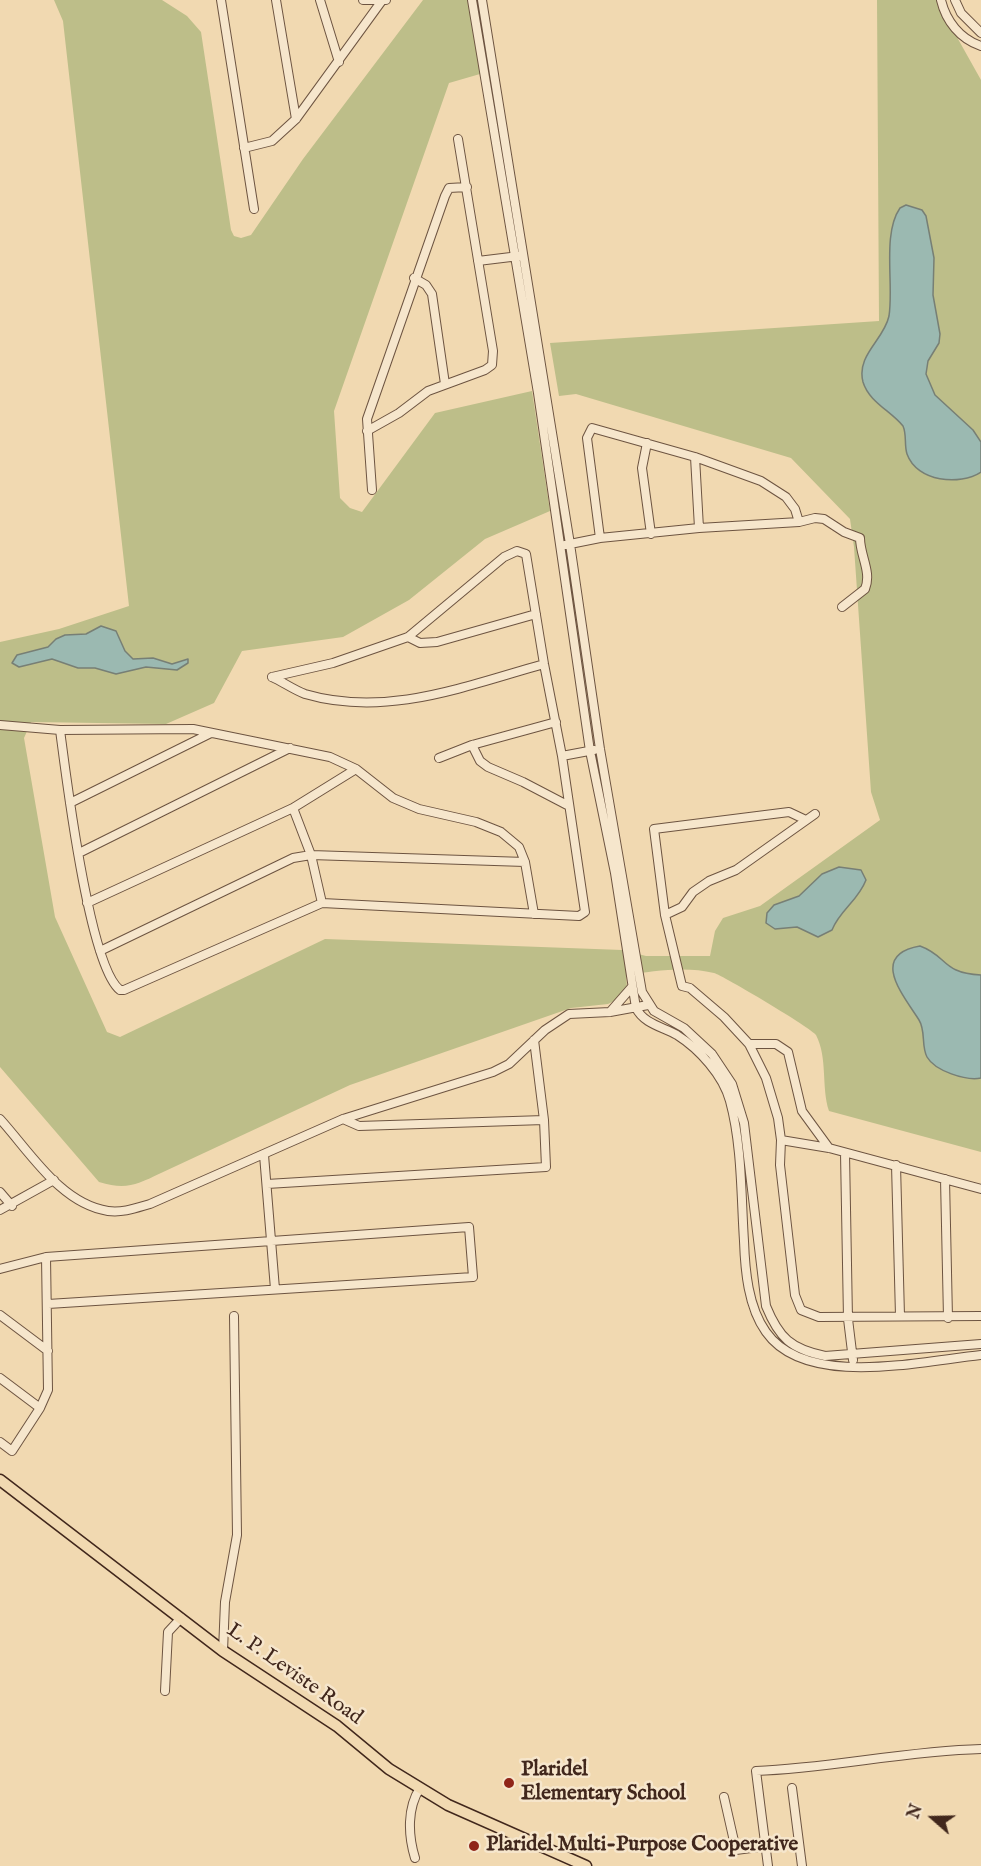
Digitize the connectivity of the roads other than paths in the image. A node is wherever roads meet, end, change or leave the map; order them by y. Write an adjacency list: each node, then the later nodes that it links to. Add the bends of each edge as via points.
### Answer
1 (220, 0): 15 (street)
2 (276, 0): 13 (street)
3 (320, 0): 12 (street)
4 (363, 0): 9 (street)
5 (472, 0): 18 (street)
6 (482, 0): 18 (street)
7 (941, 0): 11 (street, via 956,31)
8 (955, 0): 10 (street, via 961,13)
9 (384, 1): 12 (street)
10 (981, 33)
11 (981, 46)
12 (339, 62): 13 (street)
13 (296, 119): 15 (street, via 272,141)
14 (458, 139): 16 (street)
15 (244, 148): 17 (street)
16 (467, 187): 19 (street); 20 (street, via 449,188)
17 (254, 209)
18 (519, 256): 19 (street); 30 (street); 31 (street)
19 (478, 261): 21 (street, via 494,351 492,364)
20 (414, 278): 21 (street, via 432,294); 22 (street, via 367,419)
21 (445, 384): 22 (street)
22 (367, 431): 25 (street)
23 (647, 443): 24 (street); 28 (street, via 642,468); 29 (street, via 592,428 588,433)
24 (695, 457): 26 (street, via 775,487 795,509); 27 (street)
25 (372, 490)
26 (799, 522): 27 (street); 32 (street, via 824,519 860,538 867,583 861,594)
27 (699, 528): 28 (street)
28 (651, 534): 29 (street)
29 (600, 538): 30 (street)
30 (570, 544): 31 (street); 42 (street)
31 (559, 547): 43 (street)
32 (842, 607)
33 (536, 614): 34 (street, via 437,642 420,643); 34 (street, via 526,554 517,551 504,557); 35 (street)
34 (408, 637): 35 (street, via 333,663 272,677 303,693 370,703 407,701)
35 (544, 664): 36 (street)
36 (556, 722): 40 (street); 44 (street)
37 (0, 724): 38 (street)
38 (60, 730): 39 (street, via 193,729); 47 (street)
39 (211, 733): 41 (street); 47 (street)
40 (472, 745): 45 (street); 48 (street, via 488,767)
41 (291, 748): 46 (street, via 330,757); 52 (street)
42 (600, 749): 43 (street); 61 (street, via 642,992)
43 (590, 751): 44 (street); 60 (street, via 615,873)
44 (562, 756): 48 (street)
45 (439, 758)
46 (356, 770): 49 (street); 54 (street, via 393,798 419,810 476,822 501,832 519,847)
47 (70, 803): 52 (street)
48 (569, 807): 57 (street, via 586,908 579,916)
49 (293, 808): 53 (street); 55 (street)
50 (815, 814): 51 (street)
51 (806, 820): 58 (street, via 736,870 709,881 693,892 682,907); 58 (street, via 789,812 654,829)
52 (79, 853): 55 (street)
53 (311, 855): 54 (street); 56 (street); 59 (street, via 293,858)
54 (525, 862): 57 (street)
55 (87, 903): 59 (street)
56 (322, 903): 57 (street); 59 (street, via 124,990 116,987)
57 (534, 914)
58 (665, 915): 65 (street, via 682,986 690,988 724,1017)
59 (100, 951)
60 (631, 988): 62 (street); 63 (street)
61 (648, 1005): 62 (street); 94 (street, via 698,1040 732,1084 744,1123 766,1306 774,1325 786,1340 803,1351 825,1356)
62 (636, 1008): 63 (street); 96 (street, via 646,1020 677,1035 697,1051 718,1076 730,1100 741,1176 744,1254 753,1307 765,1331 779,1348 801,1359 821,1365)
63 (610, 1012): 64 (street, via 569,1014)
64 (534, 1040): 67 (street, via 509,1064 493,1072); 68 (street)
65 (749, 1044): 69 (street, via 766,1078); 70 (street, via 776,1044 788,1052 802,1111)
66 (0, 1119): 75 (street)
67 (344, 1119): 68 (street, via 359,1126); 72 (street)
68 (544, 1120): 76 (street, via 546,1167)
69 (781, 1140): 70 (street); 91 (street, via 780,1165 798,1306 807,1315)
70 (829, 1148): 71 (street)
71 (845, 1154): 73 (street); 91 (street)
72 (264, 1155): 75 (street, via 126,1211 89,1206 71,1197); 76 (street)
73 (896, 1165): 74 (street); 88 (street)
74 (945, 1179): 77 (street); 90 (street)
75 (54, 1180): 79 (street)
76 (267, 1184): 81 (street)
77 (981, 1189)
78 (0, 1192): 79 (street)
79 (12, 1206): 80 (street)
80 (0, 1210)
81 (269, 1240): 82 (street); 84 (street); 84 (street, via 469,1227 473,1277)
82 (46, 1257): 83 (street); 85 (street)
83 (0, 1269)
84 (274, 1289): 85 (street)
85 (48, 1304): 93 (street)
86 (0, 1315): 93 (street)
87 (234, 1316): 102 (street, via 237,1535 225,1602)
88 (900, 1316): 90 (street); 91 (street)
89 (981, 1316): 90 (street)
90 (948, 1318)
91 (848, 1319): 94 (street)
92 (981, 1344): 94 (street)
93 (48, 1351): 98 (street, via 48,1390)
94 (852, 1355): 96 (street)
95 (981, 1355): 96 (street)
96 (854, 1366)
97 (0, 1378): 98 (street)
98 (40, 1408): 99 (street, via 12,1451)
99 (0, 1442)
100 (0, 1480): 101 (main road, L. P. Leviste Road)
101 (180, 1618): 102 (main road, L. P. Leviste Road); 103 (street, via 168,1632)
102 (223, 1651): 105 (main road, L. P. Leviste Road, via 337,1726 389,1769)
103 (165, 1691)
104 (981, 1749): 108 (street, via 937,1750 756,1771)
105 (420, 1788): 109 (street, via 411,1804); 110 (main road, L. P. Leviste Road, via 448,1805)
106 (792, 1788): 112 (street)
107 (724, 1797): 108 (street, via 736,1850)
108 (766, 1846): 111 (street)
109 (415, 1858)
110 (581, 1865)
111 (768, 1866)
112 (802, 1866)

